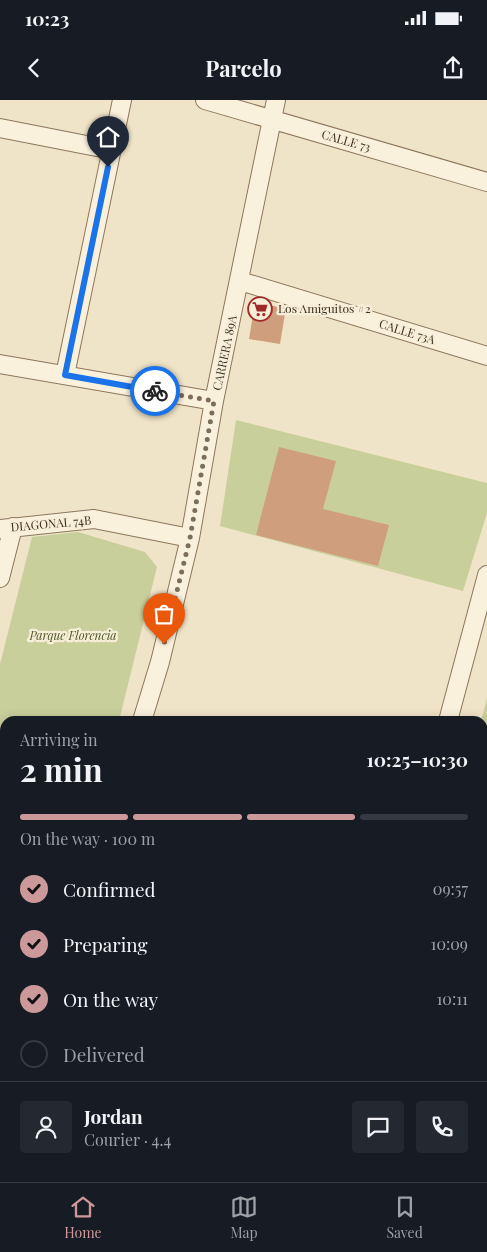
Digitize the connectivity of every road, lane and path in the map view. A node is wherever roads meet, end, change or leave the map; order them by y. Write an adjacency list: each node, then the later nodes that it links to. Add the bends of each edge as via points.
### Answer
1 (122, 100): 6 (street)
2 (206, 100): 4 (street, CALLE 73)
3 (276, 100): 4 (street, CARRERA 89A)
4 (272, 120): 7 (street, CALLE 73); 8 (street, CARRERA 89A)
5 (0, 128): 6 (street)
6 (112, 150): 11 (street)
7 (487, 182)
8 (240, 281): 9 (street, CALLE 73A); 12 (street, CARRERA 89A)
9 (487, 356)
10 (0, 364): 11 (street)
11 (65, 375): 12 (street)
12 (214, 401): 14 (street, CARRERA 89A)
13 (7, 528): 14 (street, DIAGONAL 74B, via 94,520); 16 (street)
14 (190, 538): 17 (street, CARRERA 89A)
15 (487, 576): 18 (street)
16 (0, 578)
17 (144, 716)
18 (449, 716)

